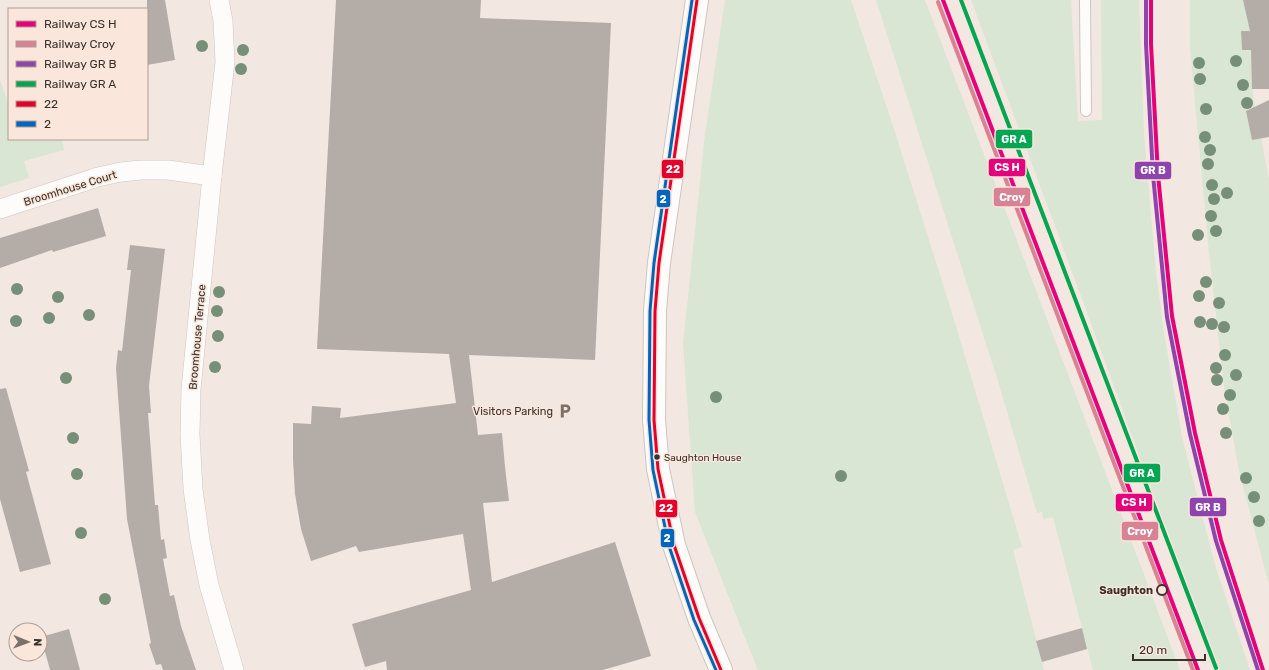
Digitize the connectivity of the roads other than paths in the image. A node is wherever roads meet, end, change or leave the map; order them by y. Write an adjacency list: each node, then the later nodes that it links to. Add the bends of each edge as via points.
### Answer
1 (219, 0): 5 (street, Broomhouse Terrace, via 225,62)
2 (697, 0): 8 (street, via 659,263 655,311 654,420 658,469 674,545 698,618)
3 (1086, 0): 4 (lane)
4 (1086, 111)
5 (212, 176): 6 (street, Broomhouse Court, via 168,170 121,172 98,177); 7 (street, Broomhouse Terrace, via 191,389 190,434 193,489 200,540 209,585)
6 (0, 210)
7 (234, 670)
8 (721, 670)

